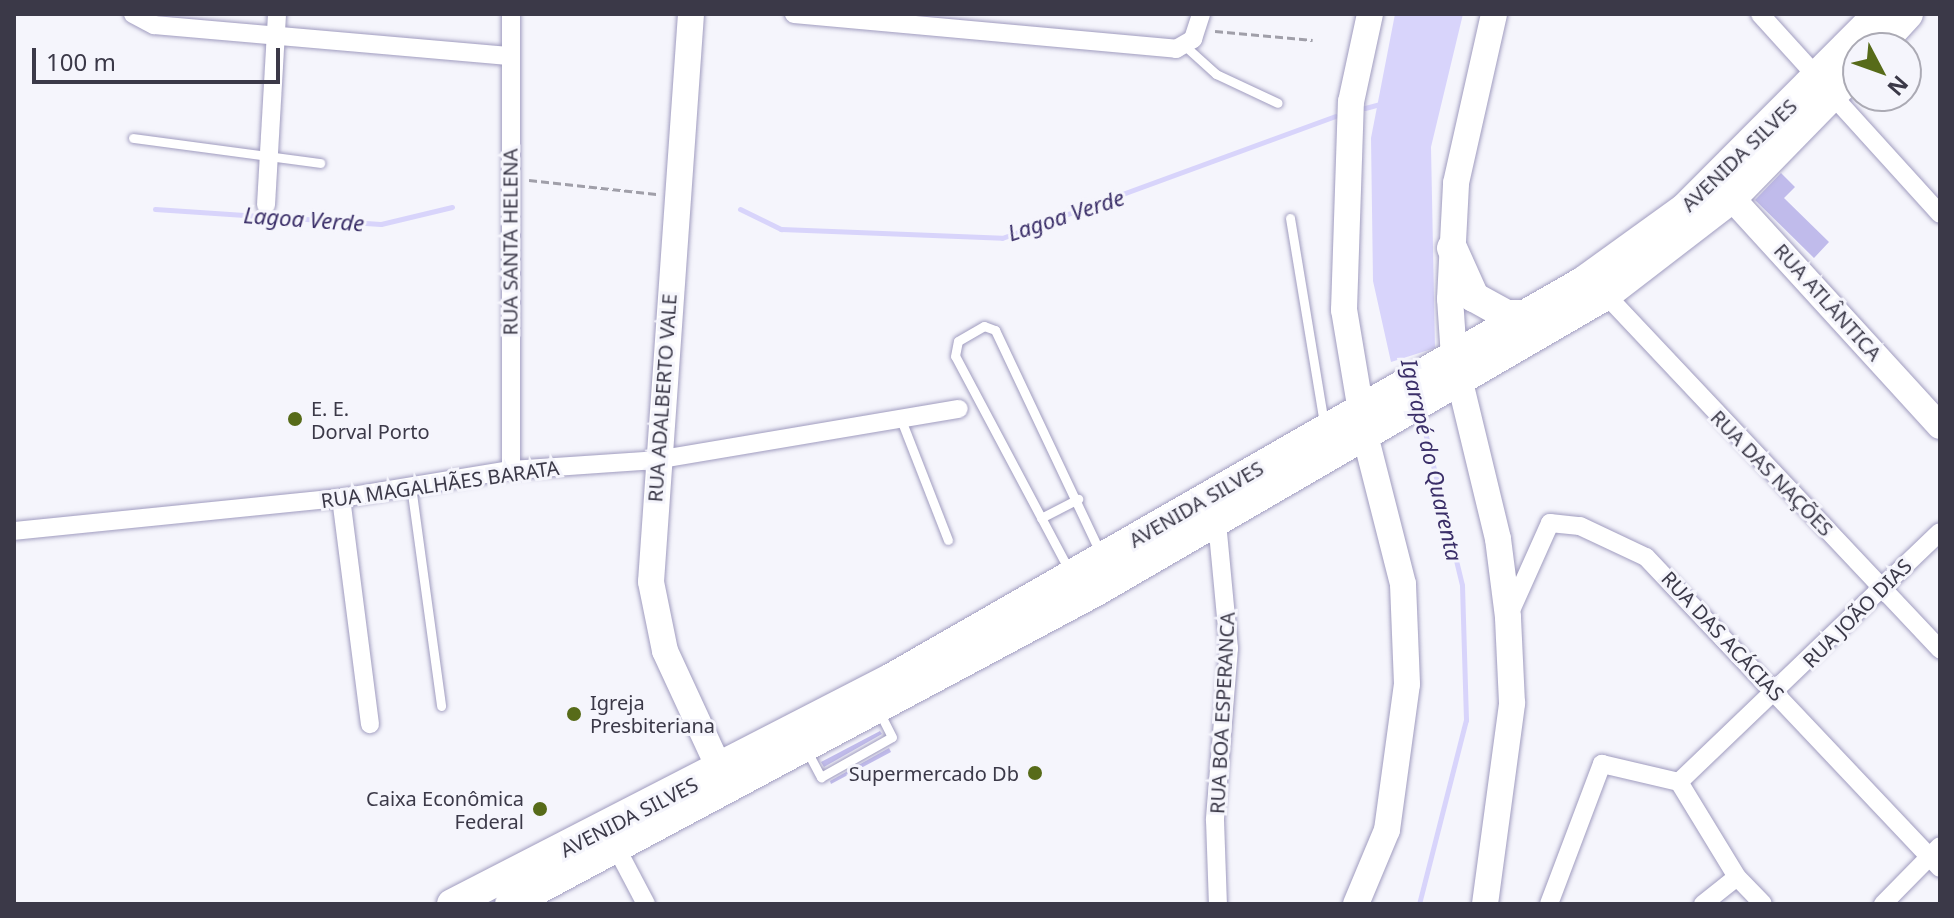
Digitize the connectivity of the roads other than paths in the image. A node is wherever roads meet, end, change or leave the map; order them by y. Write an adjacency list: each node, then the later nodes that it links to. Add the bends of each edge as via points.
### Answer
1 (133, 14): 13 (street, via 154,25)
2 (277, 14): 13 (street)
3 (511, 14): 15 (street, RUA SANTA HELENA)
4 (691, 14): 35 (street, RUA ADALBERTO VALE)
5 (794, 14): 14 (street)
6 (1370, 14): 32 (street, via 1351,102 1344,188 1344,310)
7 (1494, 14): 26 (street, via 1456,183)
8 (1760, 14): 17 (street)
9 (1878, 14): 17 (main road, AVENIDA SILVES)
10 (1908, 14): 12 (main road)
11 (1200, 22): 14 (street)
12 (1892, 32)
13 (275, 34): 15 (street); 20 (street)
14 (1185, 46): 18 (lane, via 1216,74)
15 (509, 56): 36 (street, RUA SANTA HELENA)
16 (1842, 78): 17 (main road, AVENIDA SILVES)
17 (1825, 87): 22 (main road, AVENIDA SILVES); 24 (street)
18 (1278, 103)
19 (133, 138): 20 (lane)
20 (269, 155): 21 (lane); 23 (street)
21 (320, 163)
22 (1723, 188): 27 (main road, AVENIDA SILVES); 28 (main road, AVENIDA SILVES); 33 (street, RUA ATLÂNTICA)
23 (266, 205)
24 (1940, 214)
25 (1290, 218): 34 (lane)
26 (1452, 248): 28 (main road, via 1474,297 1506,315); 29 (street)
27 (1606, 295): 29 (main road, AVENIDA SILVES); 47 (street, RUA DAS NAÇÕES)
28 (1525, 315): 29 (main road, AVENIDA SILVES)
29 (1452, 370): 32 (main road, AVENIDA SILVES); 48 (street, via 1498,539)
30 (959, 409): 31 (street, RUA MAGALHÃES BARATA)
31 (900, 417): 35 (street, RUA MAGALHÃES BARATA); 44 (lane)
32 (1363, 423): 34 (main road, AVENIDA SILVES); 41 (main road, AVENIDA SILVES); 62 (street, via 1403,584 1407,684 1387,830)
33 (1940, 426)
34 (1326, 431): 45 (main road, AVENIDA SILVES)
35 (656, 460): 36 (street, RUA MAGALHÃES BARATA); 53 (street, RUA ADALBERTO VALE, via 656,615)
36 (511, 470): 37 (street, RUA MAGALHÃES BARATA)
37 (411, 486): 38 (street, RUA MAGALHÃES BARATA); 51 (lane)
38 (341, 498): 42 (street, RUA MAGALHÃES BARATA); 52 (street)
39 (1078, 499): 40 (lane); 40 (lane, via 995,330 984,326 958,341 955,356); 45 (lane)
40 (1041, 518): 46 (lane)
41 (1217, 522): 55 (main road, AVENIDA SILVES); 61 (street, RUA BOA ESPERANCA, via 1229,648 1215,820)
42 (14, 531)
43 (1940, 532): 47 (street, RUA JOÃO DIAS)
44 (948, 540)
45 (1103, 557): 46 (main road, AVENIDA SILVES)
46 (1071, 575): 53 (main road, AVENIDA SILVES)
47 (1882, 588): 49 (street, RUA DAS NAÇÕES); 50 (street, RUA JOÃO DIAS)
48 (1508, 617): 50 (street, RUA DAS ACÁCIAS, via 1544,527 1580,526 1646,557); 63 (street, via 1512,703)
49 (1940, 650)
50 (1776, 693): 54 (street, RUA JOÃO DIAS); 56 (street, RUA DAS ACÁCIAS)
51 (441, 706)
52 (370, 724)
53 (720, 770): 58 (main road, AVENIDA SILVES)
54 (1679, 782): 57 (street); 64 (street, via 1609,762 1598,768)
55 (618, 851): 59 (main road, AVENIDA SILVES); 60 (street)
56 (1936, 857): 67 (street)
57 (1737, 877): 65 (street); 66 (street)
58 (452, 904)
59 (510, 904)
60 (646, 904)
61 (1218, 904)
62 (1356, 904)
63 (1485, 904)
64 (1549, 904)
65 (1703, 904)
66 (1763, 904)
67 (1883, 904)

